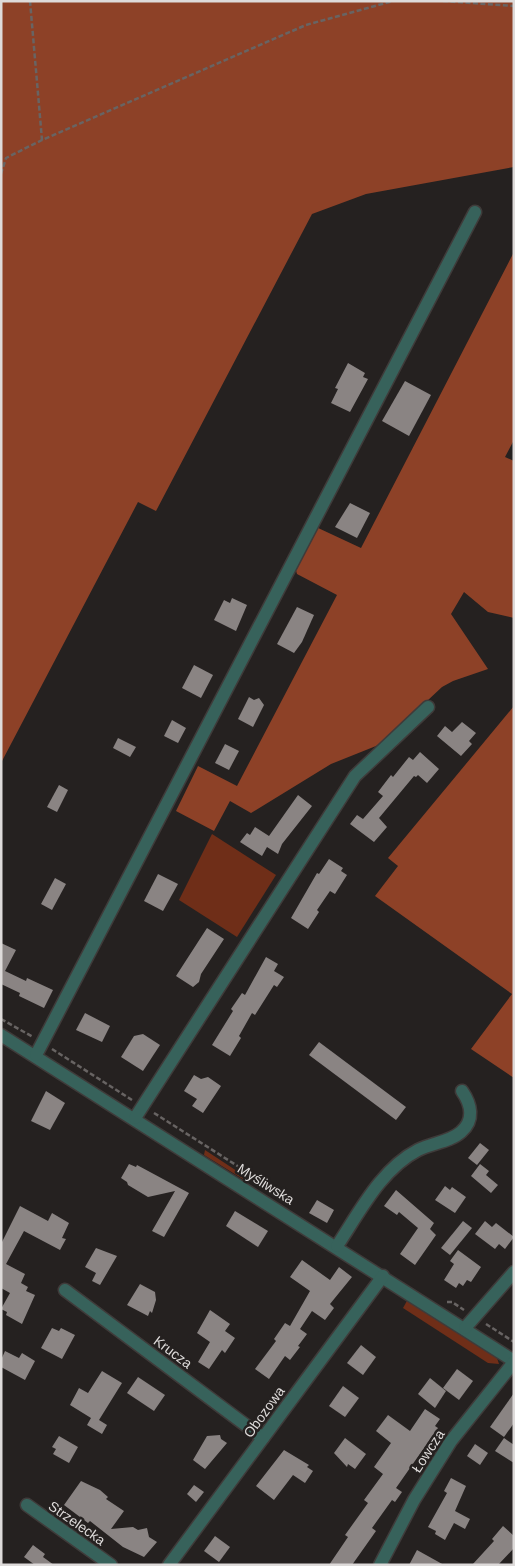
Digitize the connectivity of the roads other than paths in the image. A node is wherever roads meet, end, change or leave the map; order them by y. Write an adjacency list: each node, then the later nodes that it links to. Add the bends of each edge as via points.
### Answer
1 (475, 212): 4 (street)
2 (428, 707): 6 (street, via 355,776)
3 (1, 1035): 4 (street, Myśliwska)
4 (36, 1055): 6 (street, Myśliwska)
5 (462, 1091): 7 (street, via 470,1103 470,1118 461,1132 418,1150 396,1165 378,1185)
6 (135, 1118): 7 (street, Myśliwska)
7 (337, 1246): 9 (street, Myśliwska)
8 (514, 1272): 11 (street)
9 (382, 1276): 11 (street, Myśliwska); 13 (street, Obozowa)
10 (65, 1290): 13 (street, Krucza)
11 (465, 1328): 12 (street, Myśliwska)
12 (514, 1361): 17 (street, Łowcza, via 451,1441 414,1500)
13 (263, 1438): 16 (street, Obozowa)
14 (27, 1505): 15 (street, Strzelecka)
15 (111, 1565)
16 (169, 1565)
17 (380, 1565)

